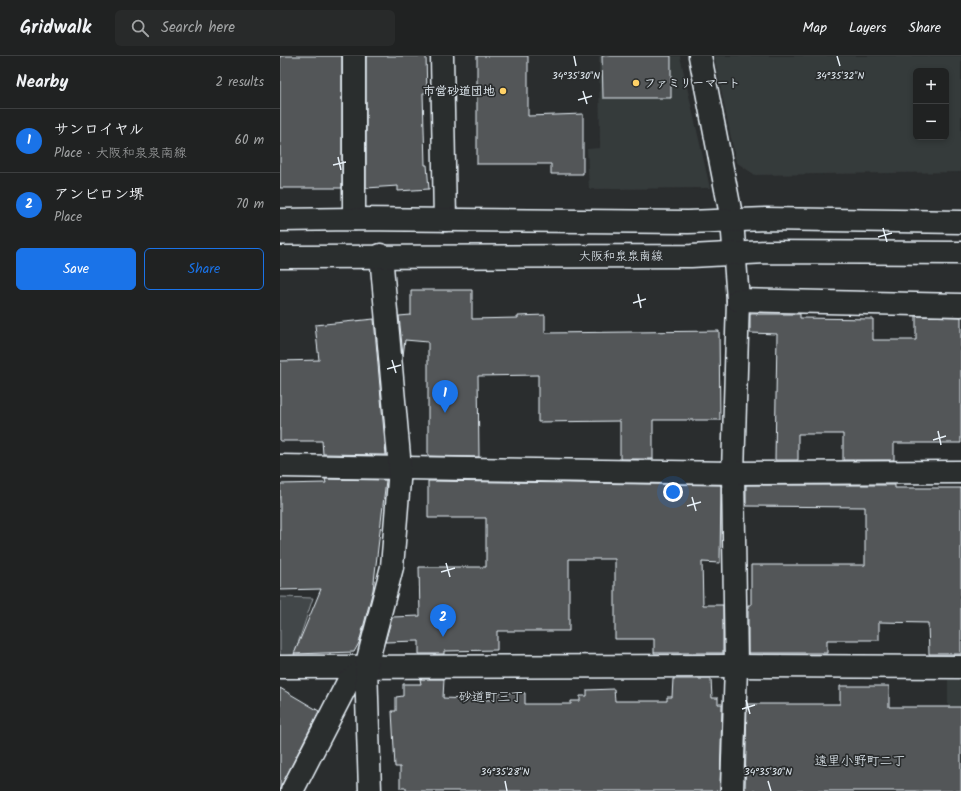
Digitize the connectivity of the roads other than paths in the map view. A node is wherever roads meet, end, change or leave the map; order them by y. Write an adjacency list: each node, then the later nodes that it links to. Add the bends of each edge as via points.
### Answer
1 (354, 56): 4 (street)
2 (442, 56): 6 (street)
3 (700, 56): 7 (street)
4 (354, 219): 5 (street); 6 (street)
5 (280, 220)
6 (445, 220): 7 (street)
7 (732, 220): 8 (street); 9 (street)
8 (961, 222)
9 (735, 253): 10 (street, 大阪和泉泉南線); 11 (street, 大阪和泉泉南線, via 692,256); 13 (street)
10 (961, 253)
11 (382, 255): 12 (street, 大阪和泉泉南線); 16 (street)
12 (280, 256)
13 (738, 300): 14 (street); 18 (street)
14 (961, 305)
15 (280, 466): 16 (street)
16 (400, 468): 18 (street); 21 (street, via 392,567)
17 (961, 472): 18 (street)
18 (733, 473): 19 (street)
19 (736, 666): 21 (street); 22 (street); 25 (street)
20 (280, 667): 21 (street)
21 (366, 667): 23 (street, via 348,682); 24 (street)
22 (961, 667)
23 (292, 791)
24 (370, 791)
25 (732, 791)

